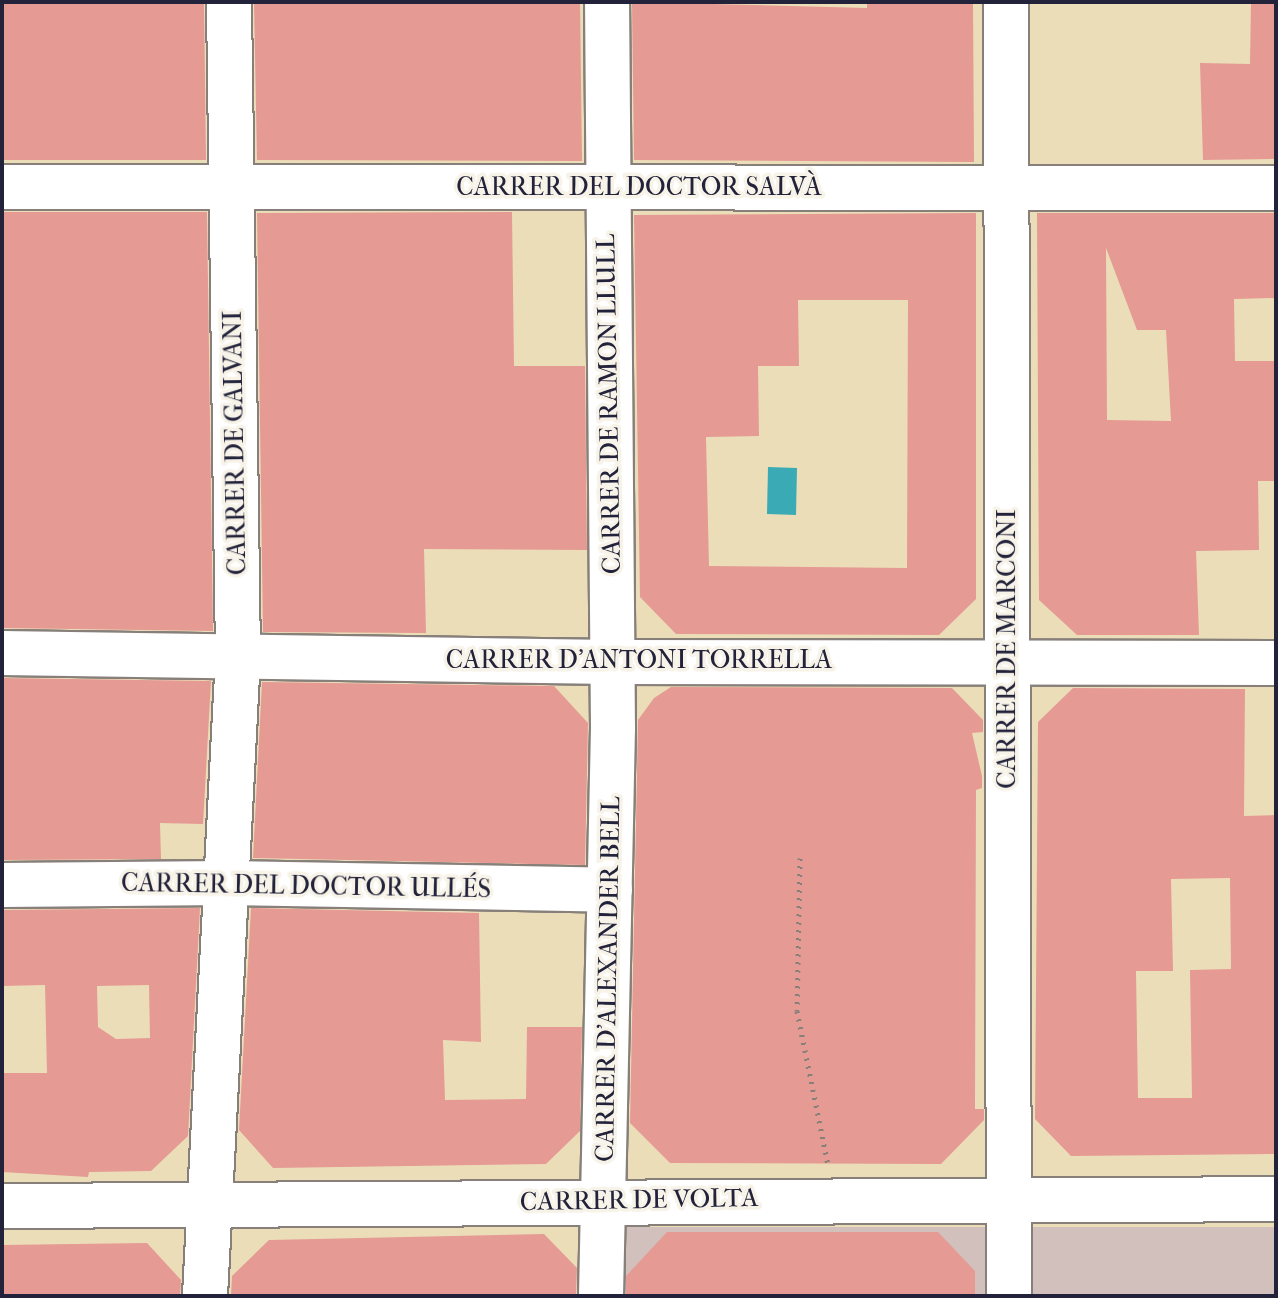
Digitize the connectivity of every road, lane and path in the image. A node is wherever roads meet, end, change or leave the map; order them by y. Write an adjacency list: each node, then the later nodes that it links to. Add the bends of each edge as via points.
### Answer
1 (229, 2): 6 (street, CARRER DE GALVANI)
2 (607, 2): 4 (street, CARRER DE RAMON LLULL)
3 (1006, 2): 8 (street, CARRER DE MARCONI)
4 (606, 186): 6 (street, CARRER DEL DOCTOR SALVÀ); 8 (street, CARRER DEL DOCTOR SALVÀ); 12 (street, CARRER DE RAMON LLULL)
5 (2, 187): 6 (street, CARRER DEL DOCTOR SALVÀ)
6 (231, 188): 10 (street, CARRER DE GALVANI)
7 (1276, 188): 8 (street, CARRER DEL DOCTOR SALVÀ)
8 (1008, 189): 11 (street, CARRER DE MARCONI)
9 (2, 653): 10 (street, CARRER D'ANTONI TORRELLA)
10 (238, 656): 12 (street, CARRER D'ANTONI TORRELLA); 15 (street, CARRER DE GALVANI)
11 (1005, 660): 12 (street, CARRER D'ANTONI TORRELLA); 13 (street, CARRER D'ANTONI TORRELLA); 19 (street, CARRER DE MARCONI)
12 (613, 662): 17 (street, CARRER D'ALEXANDER BELL)
13 (1276, 663)
14 (800, 858): 18 (path, via 797,1011)
15 (227, 883): 16 (street, CARRER DEL DOCTOR ULLÉS); 17 (street, CARRER DEL DOCTOR ULLÉS); 23 (street, CARRER DE GALVANI)
16 (2, 885)
17 (610, 890): 21 (street, CARRER D'ALEXANDER BELL)
18 (828, 1166)
19 (1010, 1198): 20 (street, CARRER DE VOLTA); 21 (street, CARRER DE VOLTA); 26 (street, CARRER DE MARCONI)
20 (1276, 1199)
21 (602, 1200): 23 (street, CARRER DE VOLTA); 25 (street, CARRER D'ALEXANDER BELL)
22 (2, 1206): 23 (street, CARRER DE VOLTA)
23 (208, 1206): 24 (street, CARRER DE GALVANI)
24 (205, 1296)
25 (601, 1296)
26 (1009, 1296)

